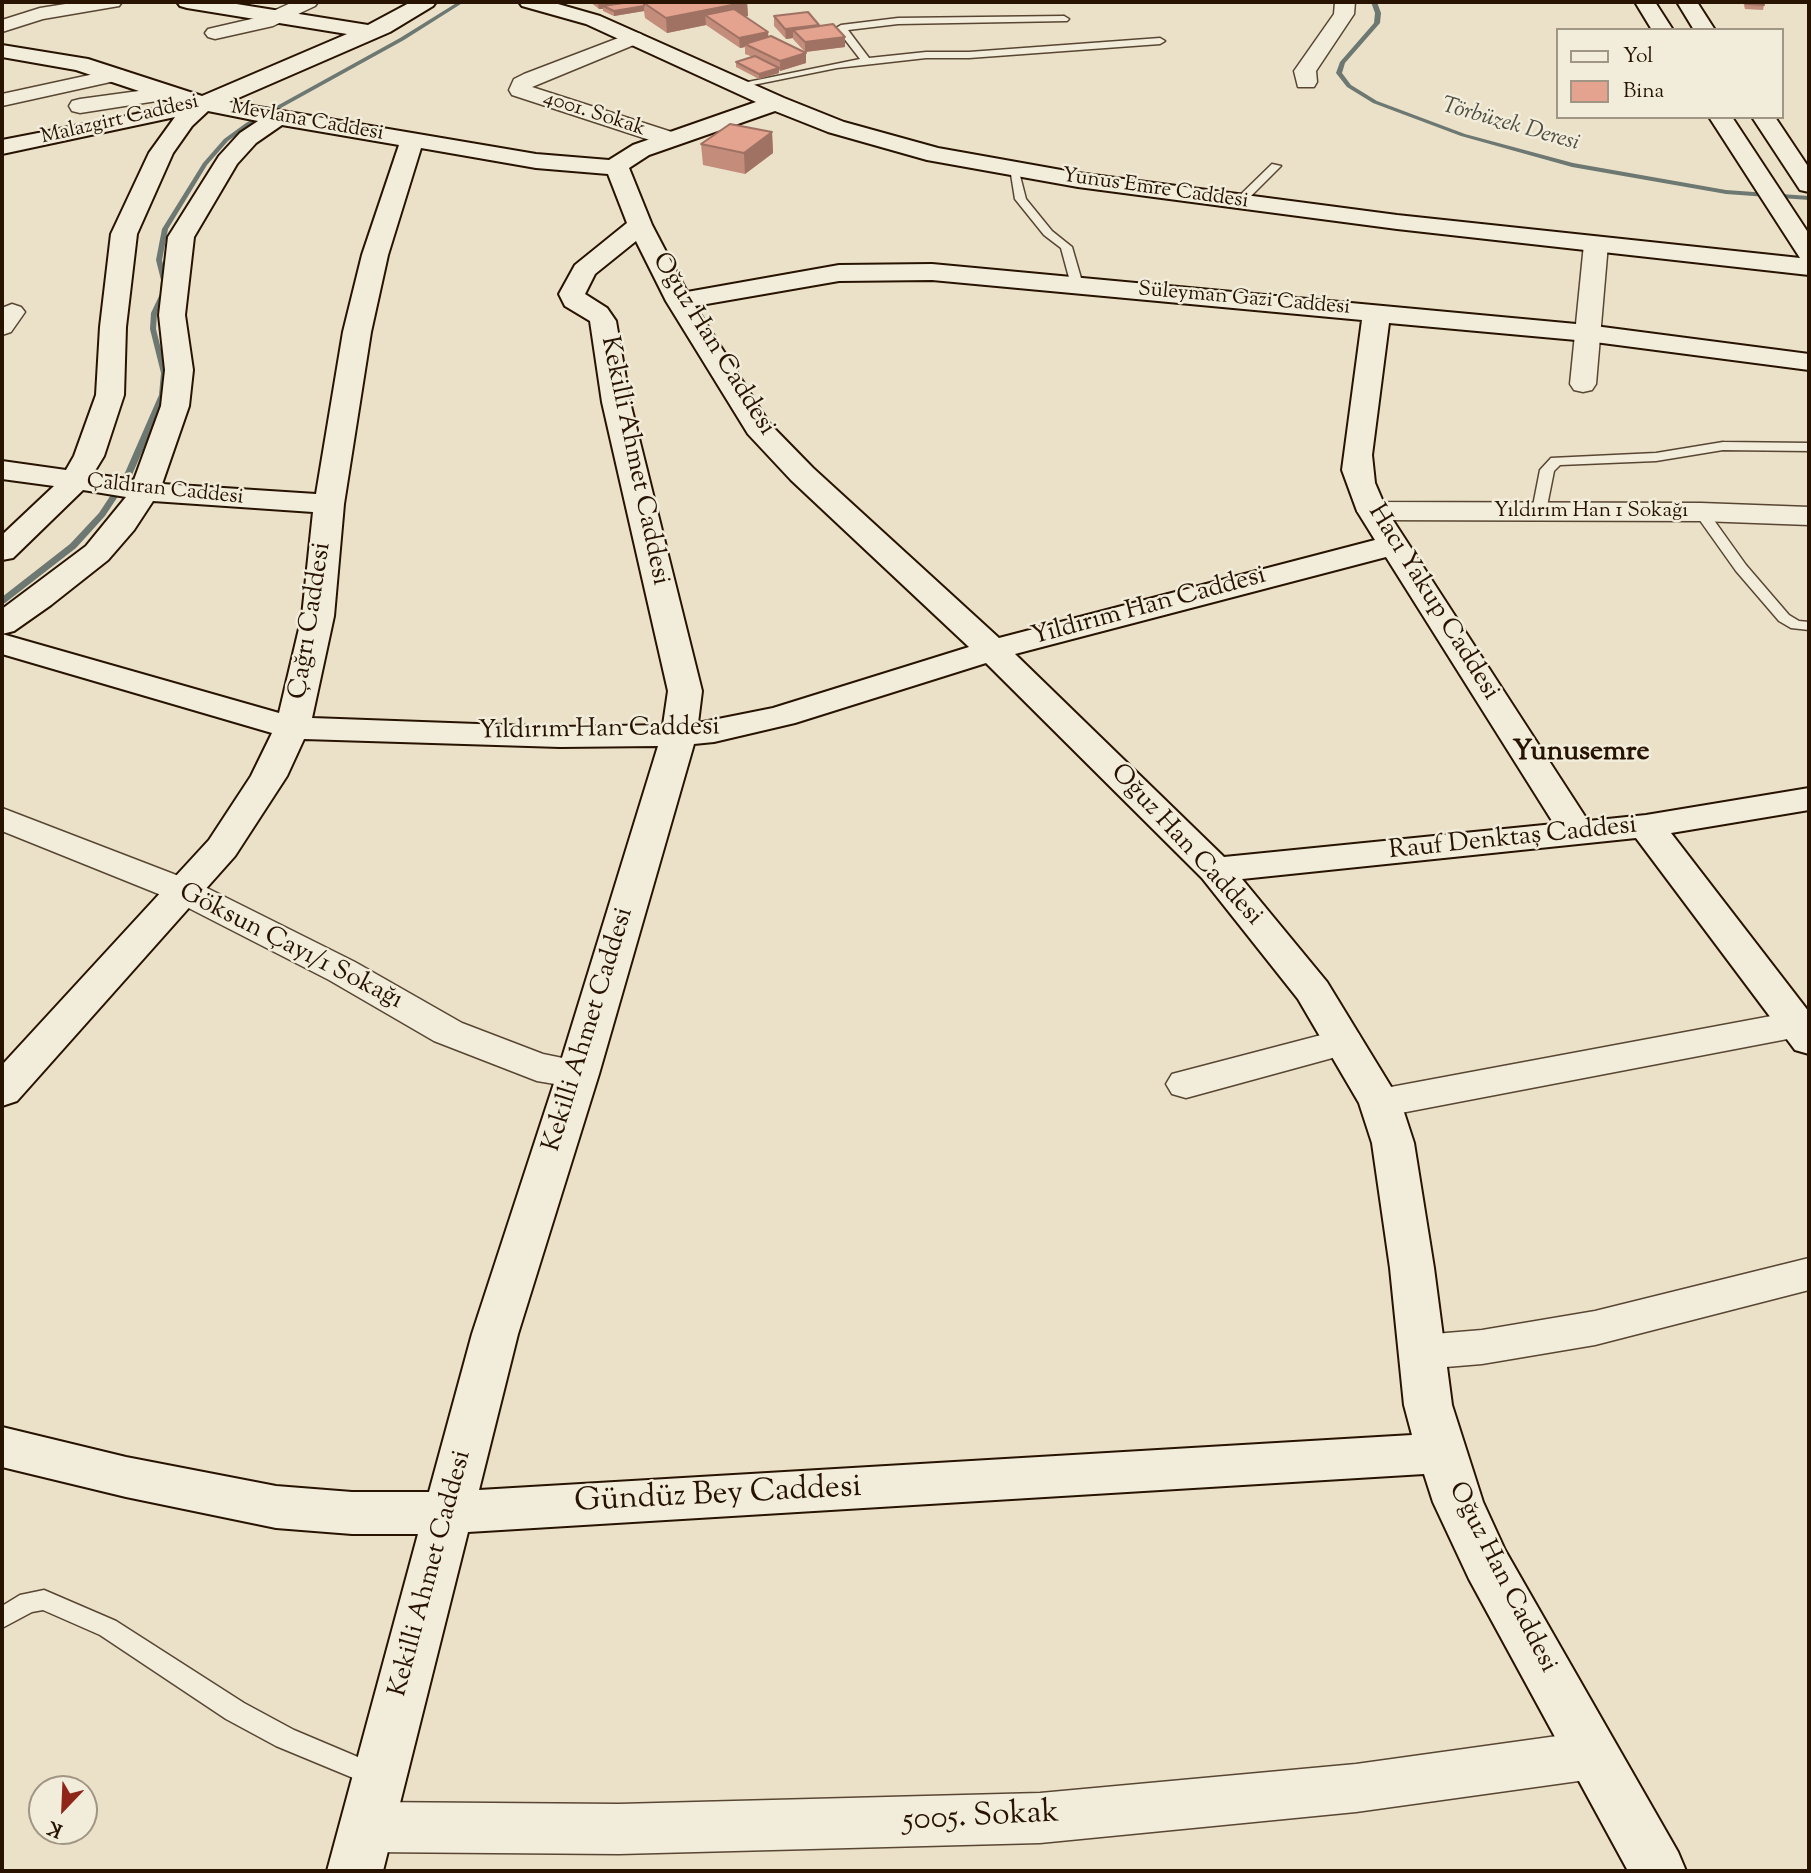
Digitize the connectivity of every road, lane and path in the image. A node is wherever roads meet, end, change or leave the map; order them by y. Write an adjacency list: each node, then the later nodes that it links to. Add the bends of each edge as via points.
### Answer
1 (112, 2): 11 (street, via 40,14)
2 (187, 2): 9 (street)
3 (308, 2): 9 (street)
4 (426, 2): 14 (street, Malazgirt Caddesi)
5 (1345, 2): 21 (street, via 1344,14 1305,71)
6 (1645, 2): 12 (street)
7 (1687, 2): 13 (street)
8 (544, 3): 16 (street, Yunus Emre Caddesi)
9 (280, 16): 14 (street); 15 (street)
10 (1064, 19): 19 (lane, via 880,22 841,28)
11 (2, 26)
12 (1662, 28)
13 (1704, 28)
14 (371, 32): 26 (street, Malazgirt Caddesi)
15 (215, 33)
16 (635, 38): 22 (street, Yunus Emre Caddesi); 31 (street, 4001. Sokak, via 532,79 520,90)
17 (1160, 41): 19 (lane)
18 (2, 51): 20 (street, Mevlana Caddesi)
19 (866, 61): 22 (lane)
20 (117, 75): 23 (street, Mevlana Caddesi); 24 (street)
21 (1306, 82)
22 (738, 85): 25 (street, Yunus Emre Caddesi)
23 (168, 93): 26 (street, Mevlana Caddesi); 27 (street)
24 (2, 100)
25 (776, 103): 31 (street); 36 (street, Yunus Emre Caddesi, via 900,147)
26 (214, 105): 28 (street, Mevlana Caddesi); 33 (street, Malazgirt Caddesi); 51 (street, via 184,121 165,147 129,219 121,248 110,395)
27 (80, 106)
28 (274, 117): 32 (street, Mevlana Caddesi); 52 (street, via 227,161 181,237 172,326 179,370 175,407)
29 (1721, 119): 41 (street)
30 (1764, 119): 37 (street)
31 (670, 139): 35 (street, via 627,157)
32 (412, 140): 35 (street, Mevlana Caddesi, via 558,164); 53 (street, Çağrı Caddesi, via 375,255 357,332)
33 (2, 147)
34 (1276, 166): 38 (lane)
35 (617, 168): 39 (street, Oğuz Han Caddesi)
36 (1014, 170): 38 (street, Yunus Emre Caddesi); 43 (lane, via 1021,199 1048,233 1066,247)
37 (1809, 185)
38 (1239, 202): 40 (street, Yunus Emre Caddesi)
39 (640, 225): 44 (street, Oğuz Han Caddesi); 65 (street, Kekilli Ahmet Caddesi, via 584,270 572,294 603,321 616,402 685,691)
40 (1596, 244): 42 (street, Yunus Emre Caddesi); 46 (street)
41 (1809, 253)
42 (1809, 267)
43 (1077, 285): 44 (street, Süleyman Gazi Caddesi, via 866,271); 45 (street, Süleyman Gazi Caddesi)
44 (678, 301): 63 (street, Oğuz Han Caddesi, via 758,428)
45 (1377, 312): 46 (street, Süleyman Gazi Caddesi); 54 (street, Hacı Yakup Caddesi, via 1357,462)
46 (1587, 333): 47 (street, Süleyman Gazi Caddesi); 48 (street)
47 (1809, 362)
48 (1584, 384)
49 (1809, 447): 55 (lane, via 1723,446 1656,457 1556,461 1548,470)
50 (2, 470): 51 (street, Çaldıran Caddesi)
51 (83, 483): 52 (street, Çaldıran Caddesi); 59 (street)
52 (138, 491): 53 (street, Çaldıran Caddesi); 60 (street, via 129,515 97,553)
53 (329, 503): 64 (street, Çağrı Caddesi, via 318,616)
54 (1372, 511): 55 (street, Yıldırım Han 1 Sokağı); 58 (street, Hacı Yakup Caddesi)
55 (1539, 512): 56 (street, Yıldırım Han 1 Sokağı)
56 (1701, 512): 57 (street, Yıldırım Han 1 Sokağı); 61 (lane, via 1784,618)
57 (1809, 516)
58 (1394, 545): 63 (street, Yıldırım Han Caddesi); 69 (street, Hacı Yakup Caddesi)
59 (2, 551)
60 (2, 624)
61 (1809, 626)
62 (2, 644): 64 (street, Yıldırım Han Caddesi)
63 (992, 650): 65 (street, Yıldırım Han Caddesi, via 783,716); 70 (street, Oğuz Han Caddesi)
64 (292, 728): 65 (street, Yıldırım Han Caddesi, via 561,737); 71 (street, Çağrı Caddesi, via 247,813)
65 (679, 735): 74 (street, Kekilli Ahmet Caddesi)
66 (1809, 799): 68 (street, Rauf Denktaş Caddesi)
67 (2, 819): 71 (street, Göksun Çayı/1 Sokağı)
68 (1646, 826): 69 (street, Rauf Denktaş Caddesi); 72 (street)
69 (1577, 833): 70 (street, Rauf Denktaş Caddesi)
70 (1215, 870): 73 (street, Oğuz Han Caddesi, via 1313,991)
71 (184, 891): 74 (street, Göksun Çayı/1 Sokağı, via 342,971 448,1032 537,1067); 76 (street, Çağrı Caddesi)
72 (1803, 1032): 77 (street)
73 (1344, 1042): 75 (street); 77 (street, Oğuz Han Caddesi)
74 (578, 1074): 82 (street, Kekilli Ahmet Caddesi, via 495,1334)
75 (1186, 1084)
76 (2, 1091)
77 (1380, 1103): 79 (street, Oğuz Han Caddesi, via 1402,1193)
78 (1809, 1274): 79 (street, via 1595,1328)
79 (1422, 1352): 81 (street, Oğuz Han Caddesi, via 1428,1405)
80 (2, 1447): 82 (street, Gündüz Bey Caddesi, via 276,1507)
81 (1441, 1452): 82 (street, Gündüz Bey Caddesi); 84 (street, Oğuz Han Caddesi, via 1487,1564)
82 (446, 1513): 85 (street, Kekilli Ahmet Caddesi)
83 (2, 1618): 85 (lane, via 28,1602 44,1600 108,1628 235,1712)
84 (1593, 1755): 86 (street, 5005. Sokak, via 1356,1788 1041,1818 619,1829); 87 (street, Oğuz Han Caddesi)
85 (379, 1777): 86 (street, Kekilli Ahmet Caddesi)
86 (360, 1849)
87 (1658, 1871)

